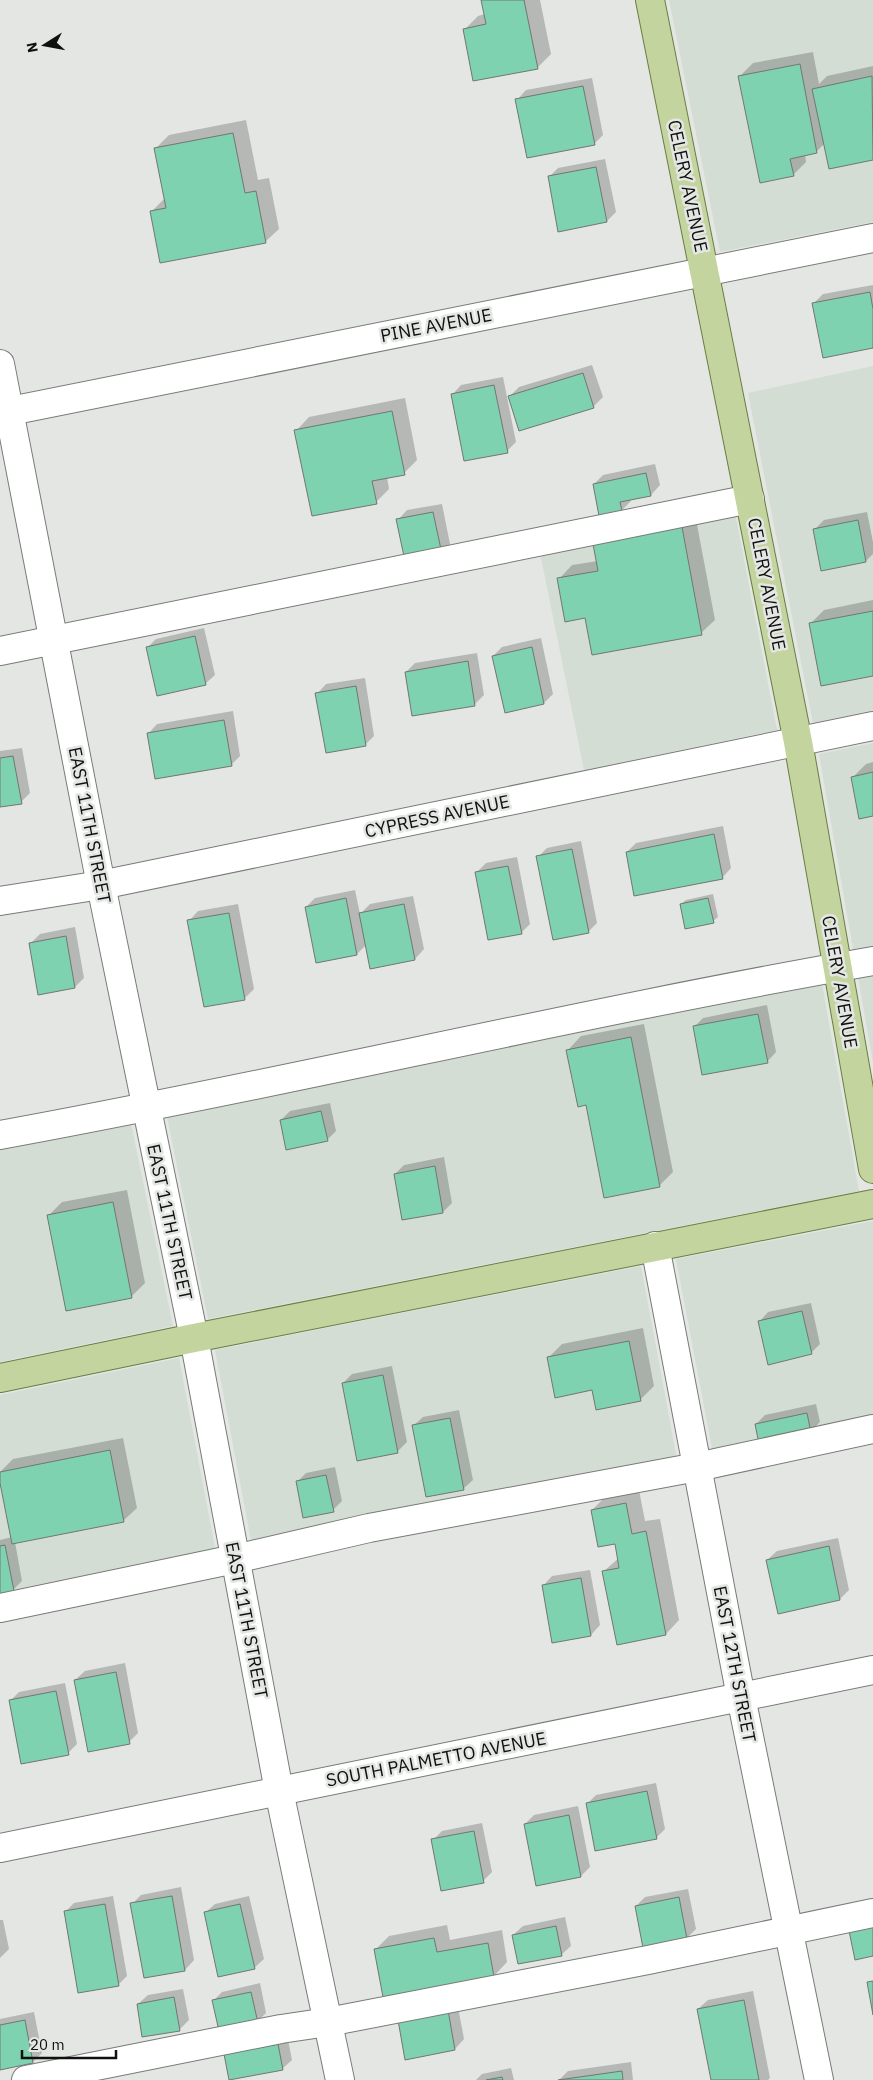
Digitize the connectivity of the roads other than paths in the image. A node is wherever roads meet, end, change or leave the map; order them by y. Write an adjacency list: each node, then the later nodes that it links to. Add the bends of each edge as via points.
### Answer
1 (650, 0): 3 (main road, CELERY AVENUE)
2 (873, 238): 3 (street, PINE AVENUE)
3 (706, 271): 5 (street, PINE AVENUE); 6 (main road, CELERY AVENUE)
4 (0, 364): 5 (street, EAST 11TH STREET)
5 (5, 412): 7 (street, EAST 11TH STREET)
6 (750, 499): 7 (street); 10 (main road, CELERY AVENUE)
7 (54, 639): 8 (street); 11 (street, EAST 11TH STREET)
8 (0, 651)
9 (873, 726): 10 (street, CYPRESS AVENUE)
10 (798, 742): 11 (street, CYPRESS AVENUE); 14 (main road, CELERY AVENUE)
11 (101, 884): 12 (street, CYPRESS AVENUE); 15 (street, EAST 11TH STREET)
12 (0, 901)
13 (873, 961): 14 (street)
14 (838, 967): 15 (street, via 666,998); 17 (main road, CELERY AVENUE)
15 (147, 1108): 16 (street); 20 (street, EAST 11TH STREET)
16 (0, 1134)
17 (873, 1170)
18 (873, 1204): 19 (main road)
19 (655, 1246): 20 (main road); 23 (street, EAST 12TH STREET)
20 (194, 1338): 21 (main road); 24 (street, EAST 11TH STREET)
21 (0, 1378)
22 (873, 1429): 23 (street)
23 (697, 1467): 24 (street, via 369,1528); 27 (street, EAST 12TH STREET)
24 (235, 1559): 25 (street); 28 (street, EAST 11TH STREET)
25 (0, 1608)
26 (873, 1670): 27 (street, SOUTH PALMETTO AVENUE)
27 (741, 1697): 28 (street, SOUTH PALMETTO AVENUE); 31 (street, EAST 12TH STREET)
28 (279, 1791): 29 (street, SOUTH PALMETTO AVENUE); 32 (street, EAST 11TH STREET)
29 (0, 1848)
30 (873, 1913): 31 (street)
31 (788, 1930): 32 (street); 35 (street, EAST 12TH STREET)
32 (328, 2022): 33 (street); 34 (street, EAST 11TH STREET)
33 (26, 2080)
34 (340, 2080)
35 (819, 2080)

